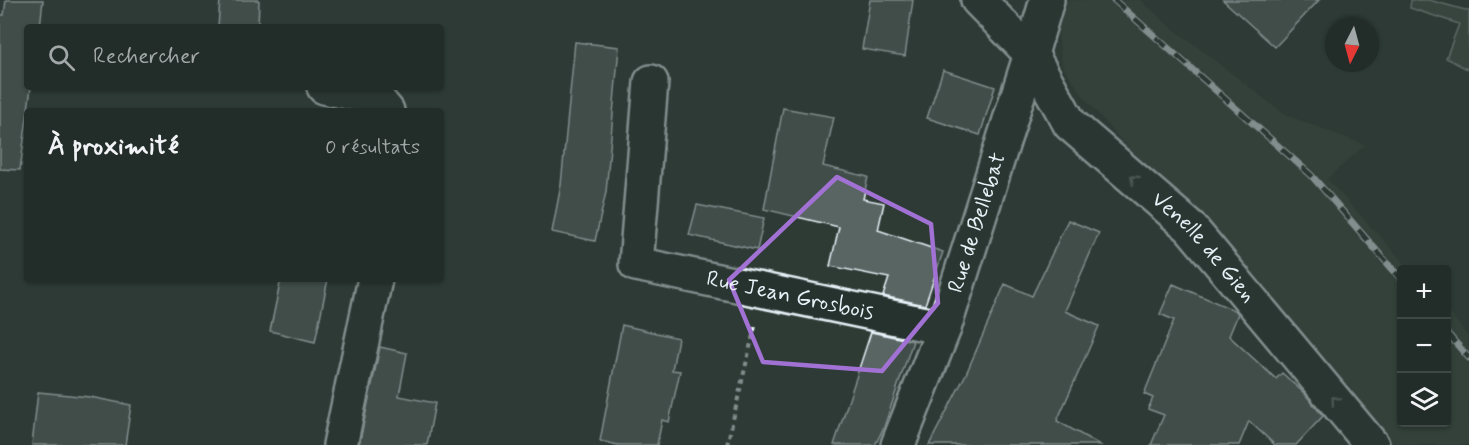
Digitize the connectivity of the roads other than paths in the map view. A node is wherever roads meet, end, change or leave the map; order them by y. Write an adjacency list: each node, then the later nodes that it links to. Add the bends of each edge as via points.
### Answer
1 (978, 0): 3 (street, Venelle de Gien)
2 (1047, 0): 3 (street, Rue de Bellebat)
3 (1031, 54): 8 (street, Rue de Bellebat); 11 (street, Venelle de Gien, one-way to 3, via 1190,227 1070,124)
4 (651, 82): 8 (street, Rue Jean Grosbois, via 636,264)
5 (338, 90): 6 (street, via 376,98)
6 (384, 108)
7 (374, 282): 9 (street)
8 (944, 328): 10 (street, Rue de Bellebat)
9 (340, 445)
10 (898, 445)
11 (1372, 445)

